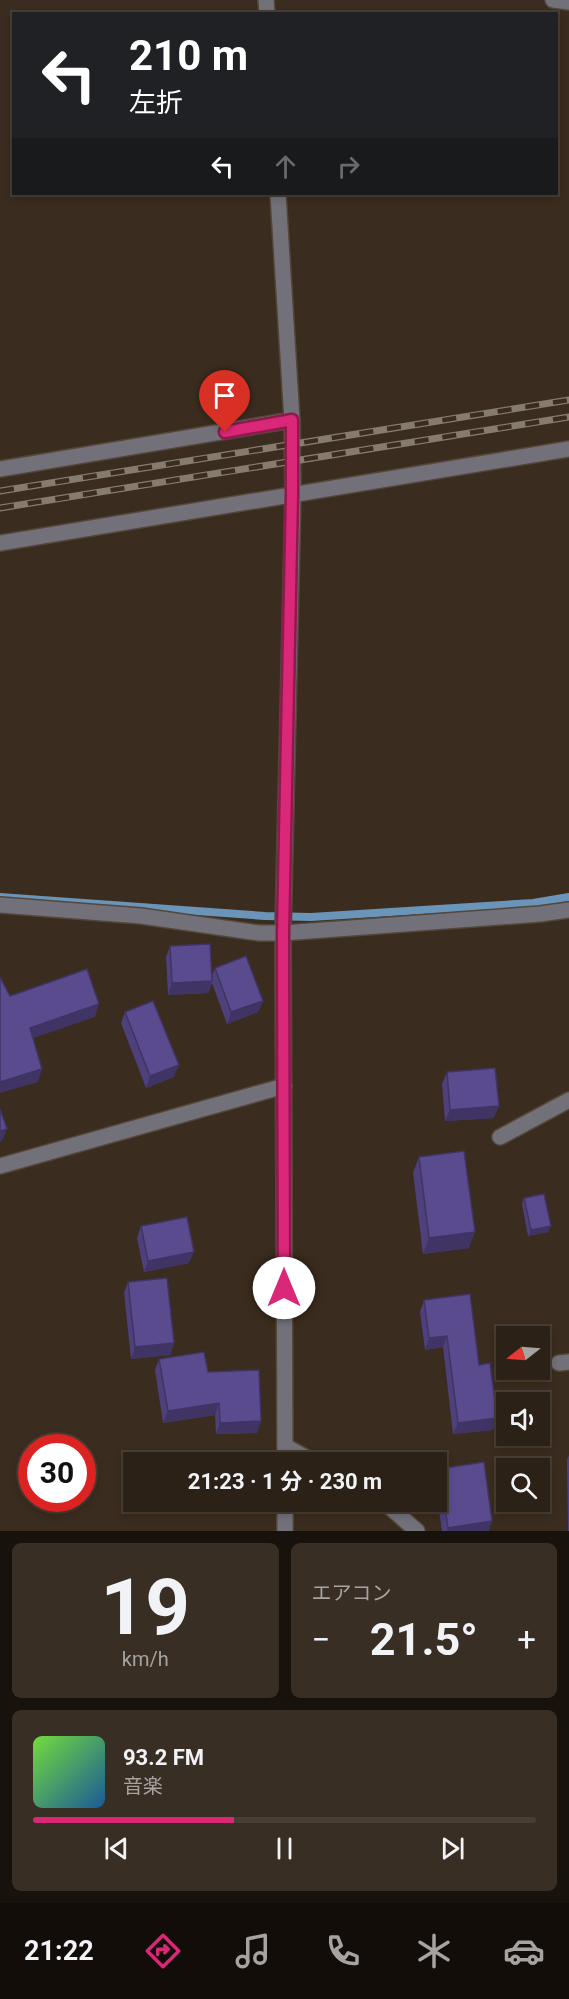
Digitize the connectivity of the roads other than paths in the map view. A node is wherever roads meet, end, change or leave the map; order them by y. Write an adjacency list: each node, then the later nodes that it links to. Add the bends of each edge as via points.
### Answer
1 (553, 0): 2 (street)
2 (569, 2)
3 (278, 195): 4 (street)
4 (292, 420): 6 (street); 7 (street)
5 (569, 449): 7 (street)
6 (0, 469)
7 (292, 495): 8 (street); 11 (street)
8 (0, 543)
9 (0, 905): 11 (street)
10 (569, 910): 11 (street)
11 (283, 933): 12 (street)
12 (284, 1086): 15 (street); 16 (street)
13 (569, 1100): 14 (street)
14 (500, 1137)
15 (0, 1166)
16 (285, 1446): 17 (street); 18 (street)
17 (285, 1452)
18 (296, 1452)
19 (285, 1512): 21 (street)
20 (395, 1512): 22 (street)
21 (285, 1531)
22 (417, 1531)

